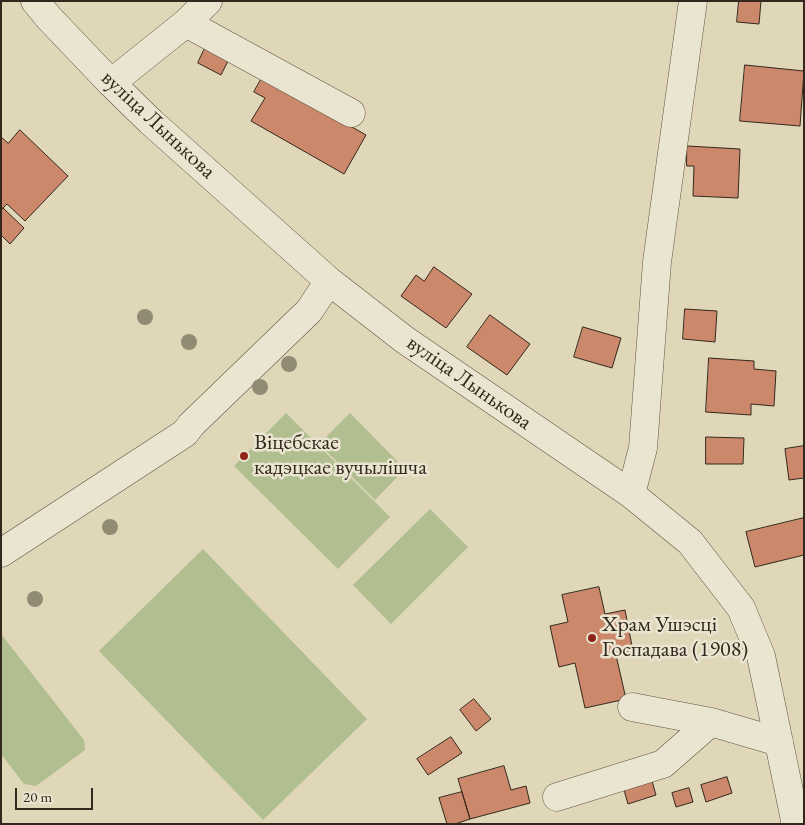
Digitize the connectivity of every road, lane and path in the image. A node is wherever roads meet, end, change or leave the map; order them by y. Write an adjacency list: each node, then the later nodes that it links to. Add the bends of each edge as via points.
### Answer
1 (36, 1): 5 (street, вуліца Лынькова)
2 (208, 1): 4 (street)
3 (693, 1): 8 (street, via 657,262 643,448)
4 (186, 23): 5 (street); 6 (street)
5 (111, 84): 7 (street, вуліца Лынькова)
6 (351, 113)
7 (329, 281): 8 (street, вуліца Лынькова, via 405,340); 9 (street, via 309,312 185,432)
8 (631, 494): 12 (street, вуліца Лынькова, via 690,542 741,608 761,656)
9 (1, 553)
10 (632, 707): 11 (street)
11 (711, 722): 12 (street); 13 (street, via 663,764)
12 (779, 742): 14 (street, вуліца Лынькова)
13 (557, 797)
14 (795, 824)

